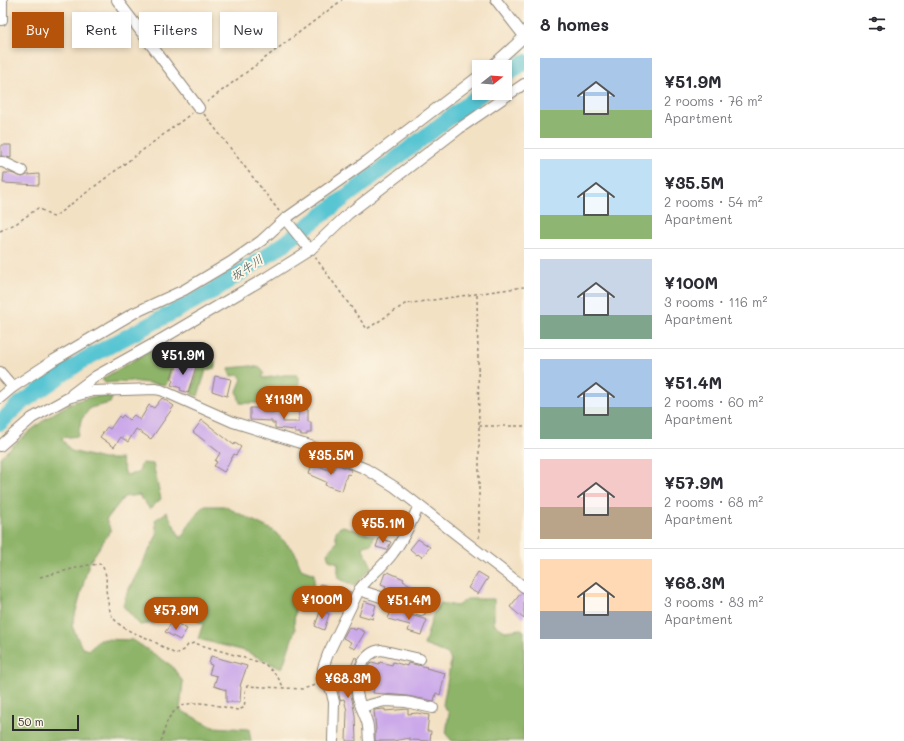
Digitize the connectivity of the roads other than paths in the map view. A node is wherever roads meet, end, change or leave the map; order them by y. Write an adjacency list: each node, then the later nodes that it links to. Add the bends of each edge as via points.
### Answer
1 (2, 0): 4 (street)
2 (117, 0): 9 (street)
3 (496, 0): 5 (street)
4 (0, 20)
5 (524, 37): 6 (street)
6 (498, 60)
7 (472, 81): 12 (street)
8 (524, 84): 13 (street, via 460,128)
9 (199, 108)
10 (0, 162): 11 (street)
11 (22, 171)
12 (288, 221): 13 (street); 15 (street, via 231,262 184,290 134,313)
13 (307, 246): 17 (street, via 267,277 96,376)
14 (0, 372): 15 (street)
15 (13, 387): 16 (street)
16 (0, 398)
17 (68, 398): 18 (street, via 32,418); 19 (street, via 93,391 161,390 233,422 313,447 366,469)
18 (0, 446)
19 (419, 506): 20 (street); 21 (street, via 394,552)
20 (524, 587)
21 (359, 590): 22 (street); 26 (street, via 323,668 325,681 334,702)
22 (421, 610)
23 (420, 659): 24 (street, via 374,650 360,669 357,692)
24 (361, 707): 25 (street, via 385,701 406,702); 27 (street, via 367,723)
25 (433, 708)
26 (333, 741)
27 (369, 741)

